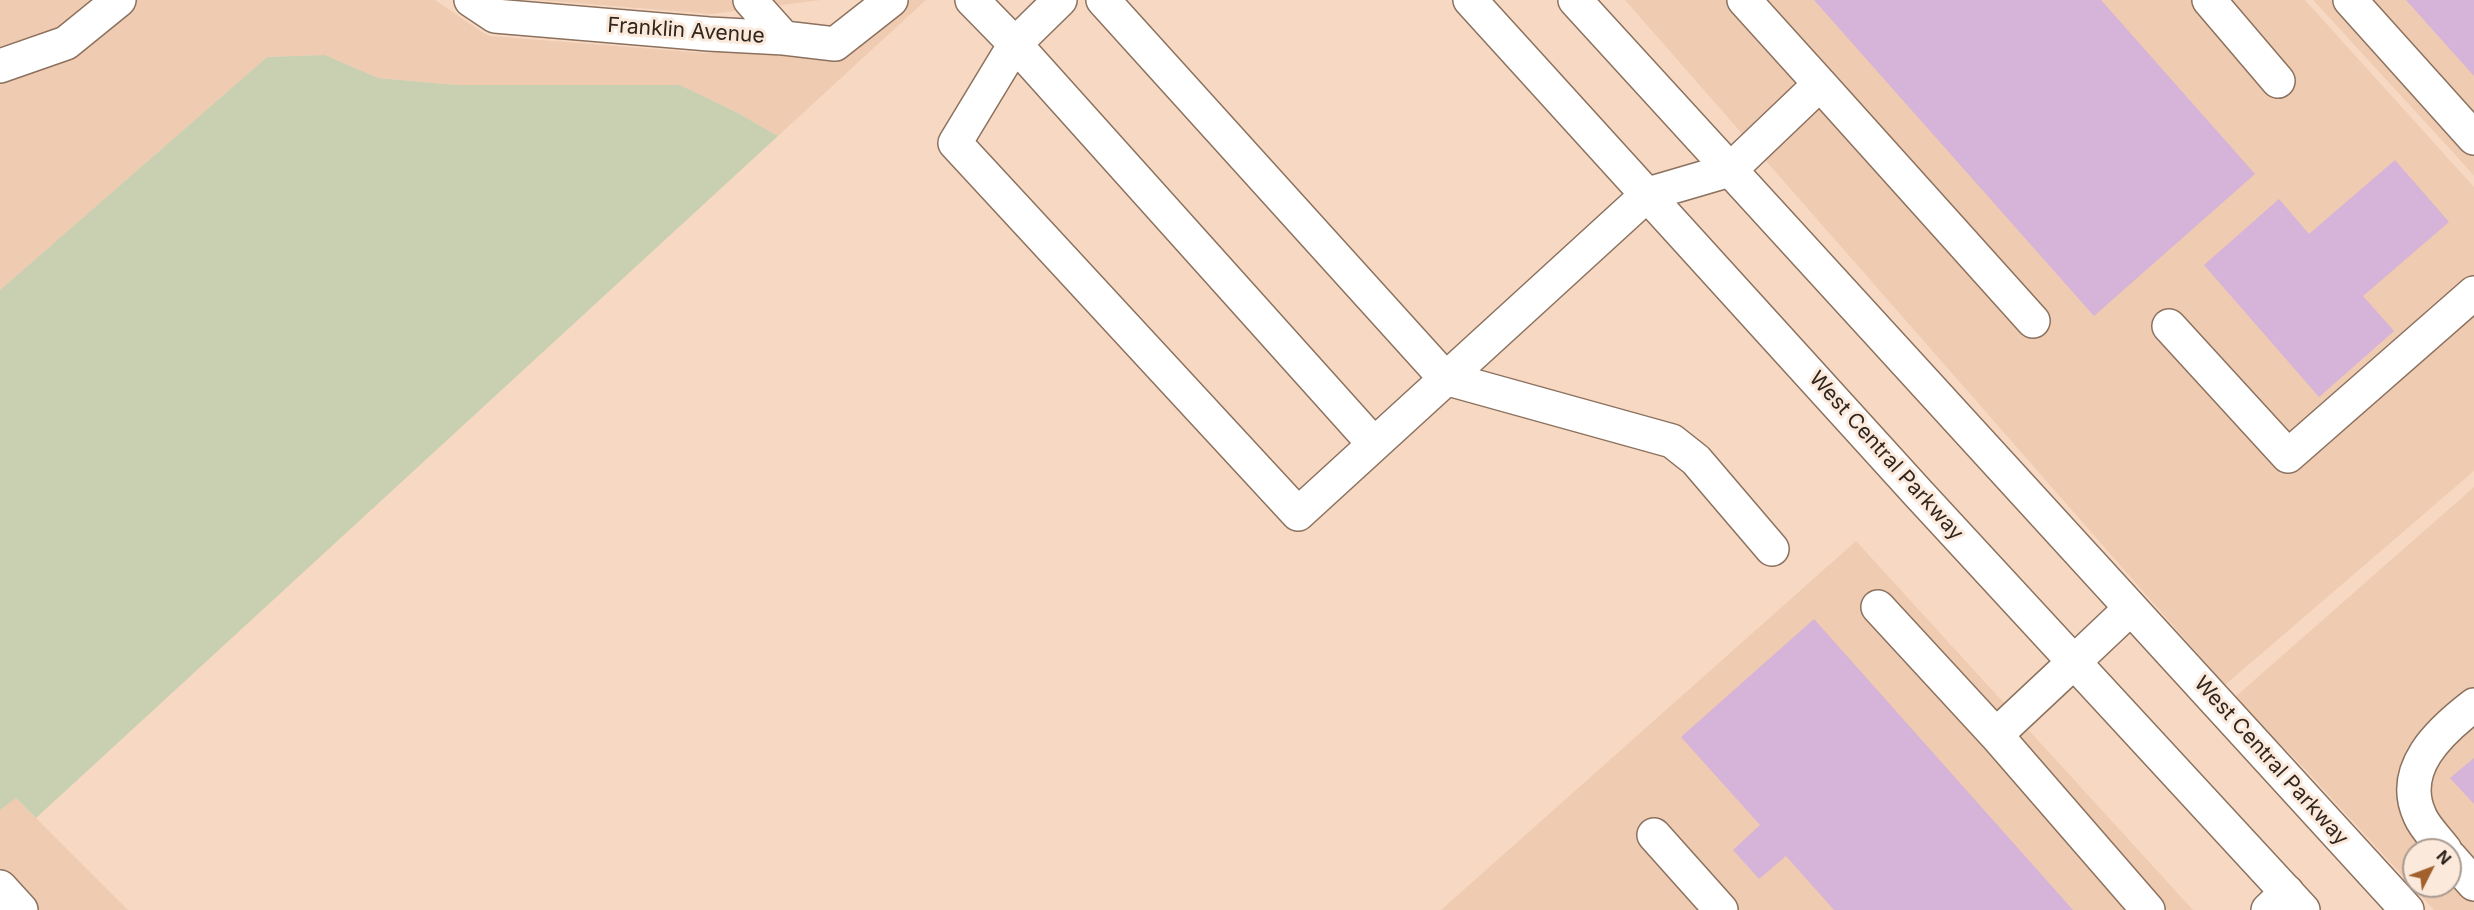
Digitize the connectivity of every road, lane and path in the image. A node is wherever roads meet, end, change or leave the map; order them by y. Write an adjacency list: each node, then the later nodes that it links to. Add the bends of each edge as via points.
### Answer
1 (119, 0): 15 (main road, via 66,43)
2 (471, 0): 13 (main road, Franklin Avenue, via 495,16)
3 (750, 0): 13 (main road)
4 (891, 0): 13 (main road, Franklin Avenue, via 835,44)
5 (972, 0): 14 (main road)
6 (1060, 0): 14 (main road)
7 (1103, 0): 24 (main road)
8 (1470, 0): 20 (main road, West Central Parkway)
9 (1575, 0): 19 (main road, West Central Parkway)
10 (1744, 0): 17 (main road)
11 (2209, 0): 16 (main road)
12 (2350, 0): 18 (main road)
13 (784, 38)
14 (1015, 44): 25 (main road); 25 (main road, via 956,143 1298,514)
15 (0, 66)
16 (2278, 81)
17 (1820, 84): 19 (main road); 22 (main road)
18 (2474, 138)
19 (1730, 170): 20 (main road); 28 (main road, West Central Parkway)
20 (1647, 194): 24 (main road); 29 (main road, West Central Parkway)
21 (2474, 293): 23 (main road, via 2288,456)
22 (2033, 321)
23 (2169, 326)
24 (1445, 378): 25 (main road); 26 (main road, via 1672,441 1696,460)
25 (1374, 444)
26 (1772, 549)
27 (1878, 607): 31 (main road)
28 (2131, 608): 29 (main road); 41 (main road, West Central Parkway)
29 (2075, 661): 31 (main road); 37 (main road, West Central Parkway)
30 (2474, 705): 33 (main road, via 2449,724 2415,771 2413,794 2420,817)
31 (1996, 735): 40 (main road)
32 (1654, 835): 39 (main road)
33 (2436, 838)
34 (2462, 870): 35 (main road)
35 (2474, 884)
36 (0, 887): 38 (main road)
37 (2286, 904)
38 (21, 910)
39 (1721, 910)
40 (2148, 910)
41 (2407, 910)

